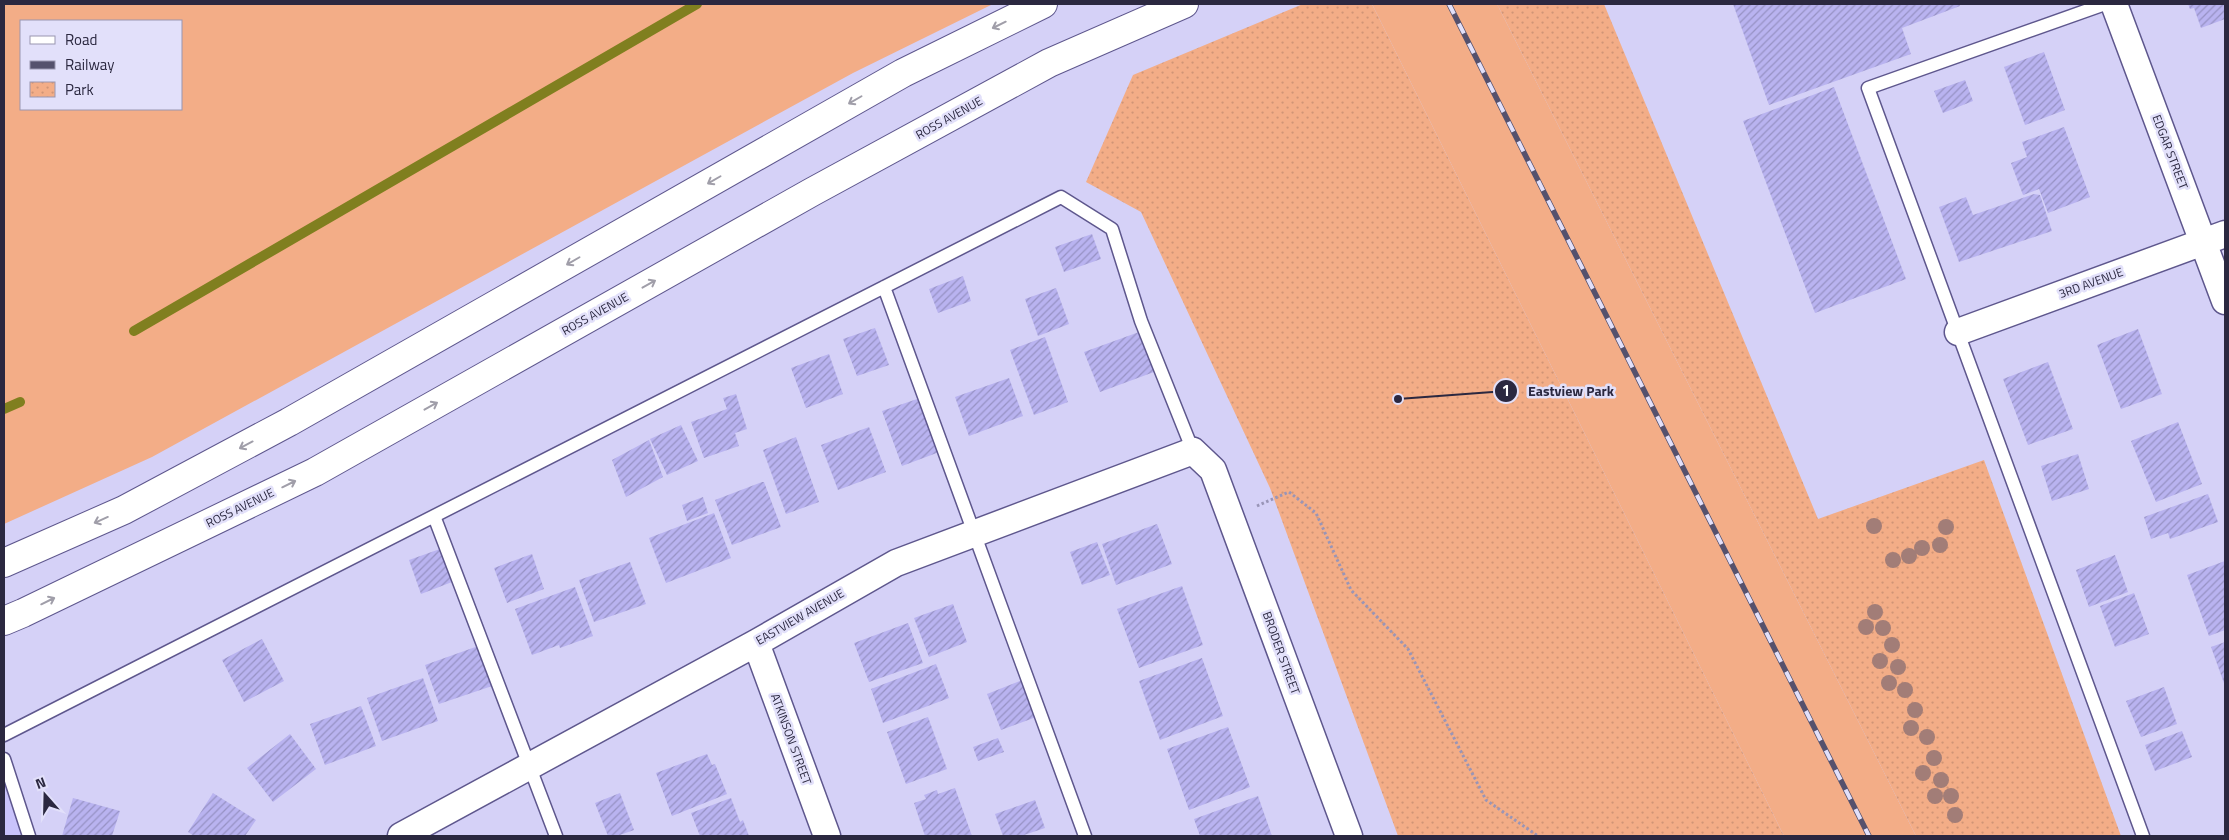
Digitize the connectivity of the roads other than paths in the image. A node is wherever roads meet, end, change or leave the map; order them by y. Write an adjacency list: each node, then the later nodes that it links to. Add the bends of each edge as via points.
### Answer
1 (1043, 4): 12 (main road, one-way to 12, via 903,73 289,422 124,510)
2 (1184, 4): 13 (main road, ROSS AVENUE, one-way to 2, via 315,472 821,187 1049,63)
3 (2105, 4): 8 (lane, via 1868,88)
4 (2114, 4): 5 (street, EDGAR STREET)
5 (2215, 238): 7 (street, EDGAR STREET); 8 (street, 3RD AVENUE)
6 (884, 287): 9 (lane, via 1061,197 1112,229 1141,321); 10 (lane); 11 (lane)
7 (2225, 301)
8 (1958, 332): 24 (lane)
9 (1193, 451): 11 (street, EASTVIEW AVENUE); 23 (street, BRODER STREET, via 1213,470)
10 (434, 516): 15 (lane); 17 (lane)
11 (974, 533): 14 (street, EASTVIEW AVENUE, via 896,563); 22 (lane)
12 (4, 563)
13 (4, 621)
14 (756, 643): 17 (street, EASTVIEW AVENUE); 21 (street, ATKINSON STREET)
15 (4, 735)
16 (4, 759): 18 (lane)
17 (529, 766): 19 (street, EASTVIEW AVENUE); 20 (lane)
18 (29, 836)
19 (402, 836)
20 (556, 836)
21 (827, 836)
22 (1085, 836)
23 (1350, 836)
24 (2143, 836)

